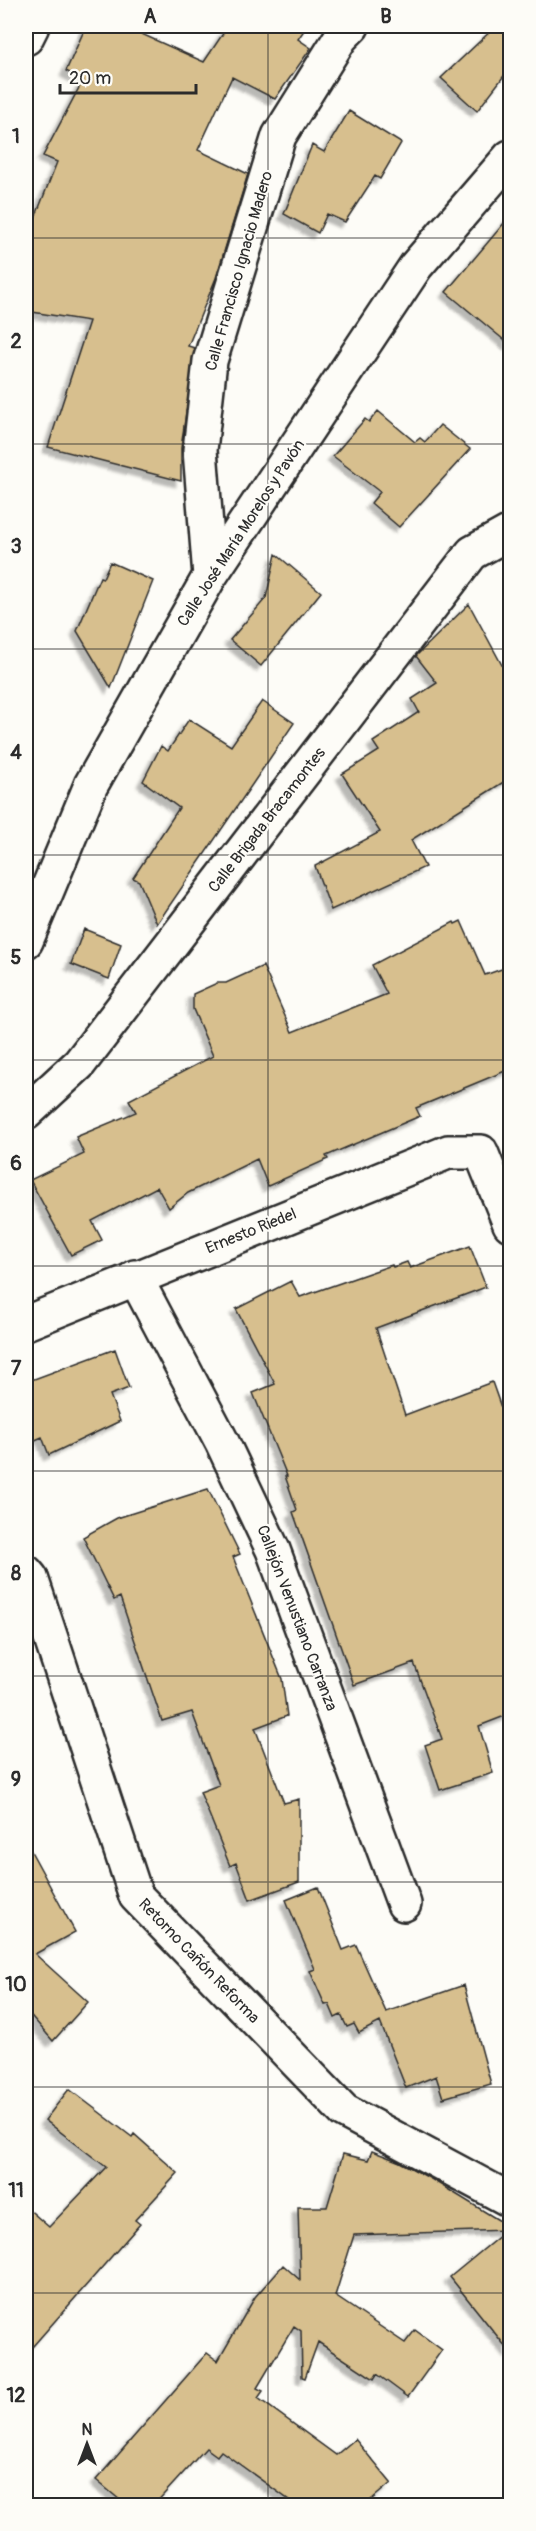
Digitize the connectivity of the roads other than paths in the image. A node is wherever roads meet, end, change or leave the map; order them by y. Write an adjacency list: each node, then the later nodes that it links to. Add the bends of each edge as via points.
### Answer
1 (32, 26): 3 (street)
2 (352, 26): 6 (street, Calle Francisco Ignacio Madero, via 341,37 279,136 210,361 200,450)
3 (26, 38)
4 (510, 157): 6 (street, Calle José María Morelos y Pavón, via 416,266)
5 (510, 532): 8 (street, Calle Brigada Bracamontes, via 472,553 78,1064)
6 (210, 576): 7 (street, Calle José María Morelos y Pavón, via 91,785)
7 (26, 941)
8 (26, 1113)
9 (510, 1224): 10 (street, Ernesto Riedel, via 481,1152 448,1152)
10 (135, 1277): 11 (street, Ernesto Riedel); 13 (street, Callejón Venustiano Carranza, via 222,1442 273,1550)
11 (26, 1323)
12 (26, 1572): 14 (street, Retorno Cañón Reforma, via 136,1896 344,2110)
13 (404, 1904)
14 (510, 2200)

